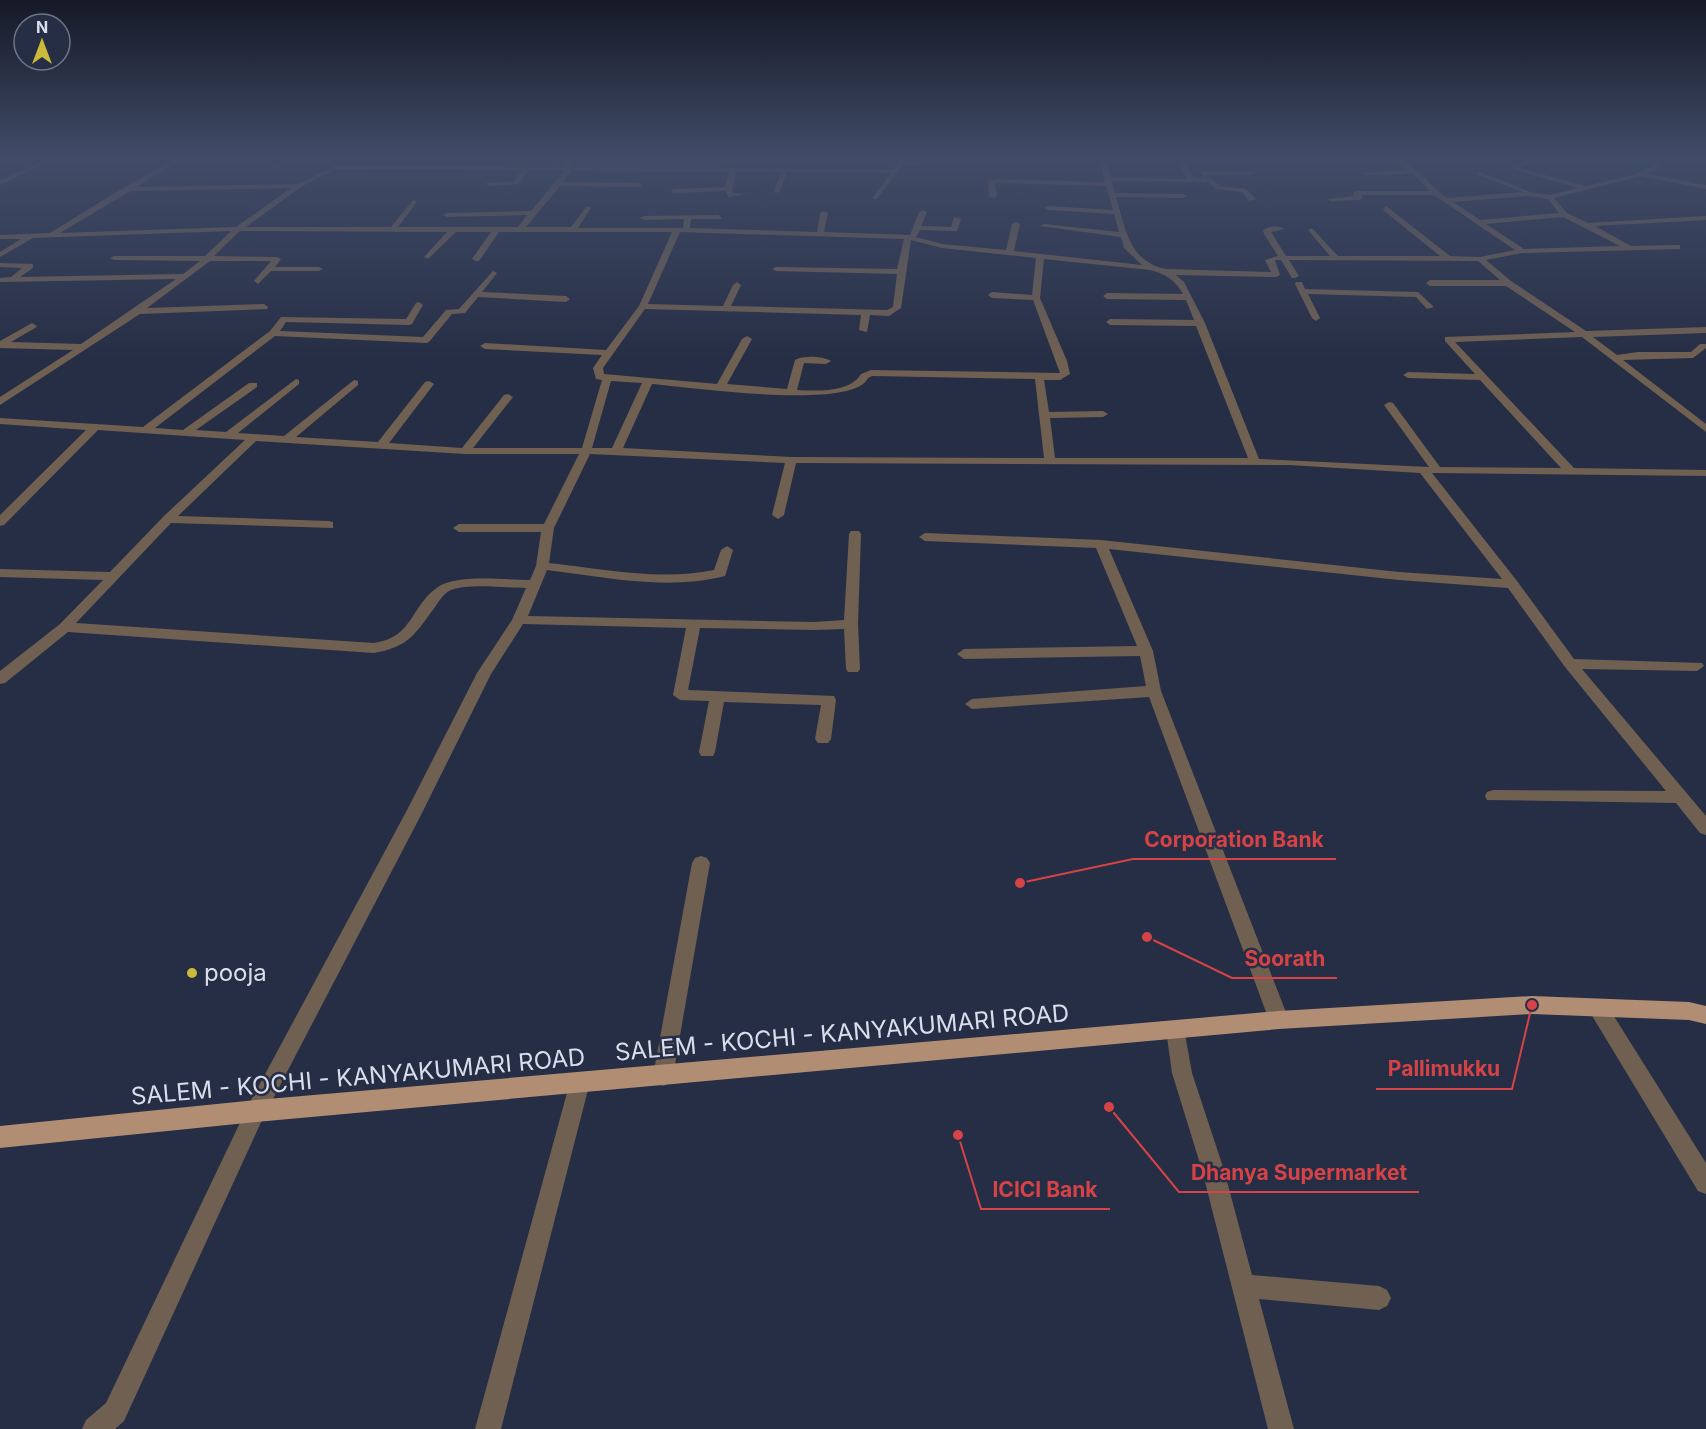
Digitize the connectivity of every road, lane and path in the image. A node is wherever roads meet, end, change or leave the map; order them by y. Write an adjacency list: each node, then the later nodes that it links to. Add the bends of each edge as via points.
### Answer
1 (66, 226): 26 (street)
2 (243, 226): 16 (street)
3 (395, 226): 17 (street)
4 (522, 226): 21 (street)
5 (576, 226): 22 (street)
6 (684, 226): 24 (street)
7 (822, 226): 25 (street)
8 (955, 226): 15 (street, via 954,229)
9 (1016, 226): 34 (street)
10 (1044, 226): 27 (street)
11 (1121, 226): 27 (street)
12 (1408, 226): 42 (street)
13 (1484, 226): 33 (street)
14 (1588, 226): 32 (street)
15 (917, 228): 30 (street)
16 (238, 229): 17 (street); 26 (street); 44 (street)
17 (393, 229): 19 (street)
18 (1281, 229): 40 (street, via 1267,230)
19 (453, 230): 20 (street); 36 (street)
20 (496, 230): 21 (street); 38 (street)
21 (519, 230): 22 (street)
22 (573, 230): 24 (street)
23 (1312, 230): 41 (street)
24 (682, 231): 25 (street); 70 (street)
25 (820, 234): 30 (street)
26 (51, 235): 28 (street)
27 (1124, 235): 47 (street, via 1127,246)
28 (31, 236): 29 (street); 35 (street)
29 (0, 237)
30 (910, 237): 34 (street, via 942,246); 50 (street)
31 (1677, 247): 32 (street)
32 (1629, 248): 33 (street)
33 (1522, 251): 43 (street)
34 (1009, 254): 39 (street)
35 (0, 255)
36 (428, 257)
37 (114, 258): 44 (street)
38 (476, 258)
39 (1040, 258): 47 (street); 67 (street)
40 (1282, 258): 41 (street); 53 (street, via 1269,260); 55 (street)
41 (1336, 258): 42 (street)
42 (1448, 259): 43 (street)
43 (1480, 259): 60 (street)
44 (206, 260): 48 (street, via 278,258); 54 (street)
45 (0, 265): 56 (street, via 30,266)
46 (776, 268): 50 (street)
47 (1150, 268): 51 (street)
48 (268, 269): 49 (street); 58 (street)
49 (320, 269)
50 (901, 272): 75 (street, via 897,308 889,313)
51 (1167, 272): 53 (street); 66 (street, via 1180,282)
52 (493, 273): 63 (street)
53 (1276, 275): 55 (street)
54 (185, 276): 57 (street); 74 (street)
55 (1295, 276): 62 (street)
56 (15, 277)
57 (0, 280)
58 (258, 281)
59 (1430, 283): 60 (street)
60 (1508, 283): 83 (street)
61 (737, 285): 73 (street)
62 (1304, 291): 72 (street, via 1418,295); 76 (street)
63 (476, 294): 68 (street); 82 (street, via 462,311 449,312 426,340)
64 (992, 295): 67 (street)
65 (1107, 296): 66 (street)
66 (1189, 297): 78 (street)
67 (1036, 298): 93 (street, via 1065,374)
68 (566, 299)
69 (419, 305): 82 (street, via 409,322 284,319)
70 (643, 306): 73 (street); 89 (street)
71 (264, 307): 74 (street)
72 (1430, 307)
73 (726, 308): 75 (street)
74 (138, 311): 88 (street)
75 (866, 313): 80 (street)
76 (1316, 318)
77 (1110, 322): 78 (street)
78 (1201, 324): 122 (street)
79 (32, 326): 85 (street)
80 (864, 330)
81 (1706, 330): 83 (street)
82 (273, 333): 111 (street)
83 (1584, 334): 90 (street); 94 (street, via 1448,339)
84 (747, 339): 101 (street)
85 (0, 345): 88 (street)
86 (485, 346): 89 (street)
87 (1703, 346): 90 (street, via 1693,355)
88 (80, 347): 104 (street)
89 (611, 353): 95 (street, via 597,373)
90 (1613, 358): 110 (street)
91 (826, 361): 102 (street, via 800,360)
92 (1408, 375): 94 (street)
93 (1039, 376): 102 (street, via 871,373 849,388); 107 (street)
94 (1483, 376): 124 (street)
95 (607, 379): 96 (street); 118 (street)
96 (650, 380): 101 (street); 119 (street)
97 (296, 382): 113 (street)
98 (354, 383): 115 (street)
99 (429, 384): 116 (street)
100 (253, 385): 112 (street)
101 (720, 386): 102 (street)
102 (791, 393)
103 (508, 397): 117 (street)
104 (0, 402)
105 (1389, 405): 123 (street)
106 (1103, 414): 107 (street)
107 (1044, 415): 121 (street)
108 (0, 421): 109 (street)
109 (96, 426): 111 (street); 128 (street)
110 (1706, 429)
111 (146, 430): 112 (street)
112 (185, 433): 113 (street)
113 (227, 437): 114 (street)
114 (252, 439): 115 (street); 127 (street)
115 (285, 441): 116 (street)
116 (381, 446): 117 (street)
117 (465, 451): 118 (street)
118 (586, 451): 119 (street); 131 (street)
119 (616, 451): 120 (street)
120 (791, 460): 121 (street); 126 (street)
121 (1050, 462): 122 (street)
122 (1255, 463): 123 (street)
123 (1429, 470): 124 (street); 139 (street)
124 (1571, 472): 125 (street)
125 (1706, 473)
126 (778, 515)
127 (168, 519): 129 (street); 138 (street)
128 (0, 522)
129 (329, 525)
130 (459, 528): 131 (street)
131 (548, 528): 136 (street)
132 (855, 534): 143 (street)
133 (925, 537): 134 (street)
134 (1101, 544): 139 (street); 145 (street)
135 (727, 550): 136 (street, via 720,573 709,576 659,577)
136 (542, 566): 140 (street)
137 (0, 573): 138 (street)
138 (115, 576): 144 (street)
139 (1512, 584): 147 (street)
140 (534, 585): 141 (street); 144 (street, via 445,587 405,638 393,646 374,648)
141 (519, 620): 142 (street); 166 (street, via 484,673)
142 (694, 623): 143 (street); 152 (street, via 680,695)
143 (851, 624): 149 (street)
144 (65, 627): 150 (street)
145 (1146, 651): 146 (street); 151 (street)
146 (964, 654)
147 (1570, 664): 148 (street); 157 (street)
148 (1697, 666)
149 (853, 669)
150 (1, 677)
151 (1155, 691): 153 (street); 162 (street)
152 (717, 697): 154 (street, via 829,700); 155 (street)
153 (972, 704)
154 (823, 739)
155 (706, 752)
156 (1493, 796): 157 (street)
157 (1680, 797): 158 (street)
158 (1706, 828)
159 (701, 863): 164 (street)
160 (1598, 1008): 161 (main road, SALEM - KOCHI - KANYAKUMARI ROAD); 162 (main road, SALEM - KOCHI - KANYAKUMARI ROAD, via 1532,1005); 168 (street)
161 (1698, 1013)
162 (1279, 1020): 163 (main road, SALEM - KOCHI - KANYAKUMARI ROAD)
163 (1176, 1030): 164 (main road, SALEM - KOCHI - KANYAKUMARI ROAD); 169 (street, via 1182,1073 1213,1170)
164 (663, 1076): 165 (main road, SALEM - KOCHI - KANYAKUMARI ROAD)
165 (580, 1082): 166 (main road, SALEM - KOCHI - KANYAKUMARI ROAD); 172 (street)
166 (256, 1111): 167 (main road, SALEM - KOCHI - KANYAKUMARI ROAD); 171 (street, via 115,1412)
167 (0, 1137)
168 (1706, 1183)
169 (1243, 1286): 170 (street); 173 (street)
170 (1379, 1298)
171 (95, 1429)
172 (488, 1429)
173 (1281, 1429)

